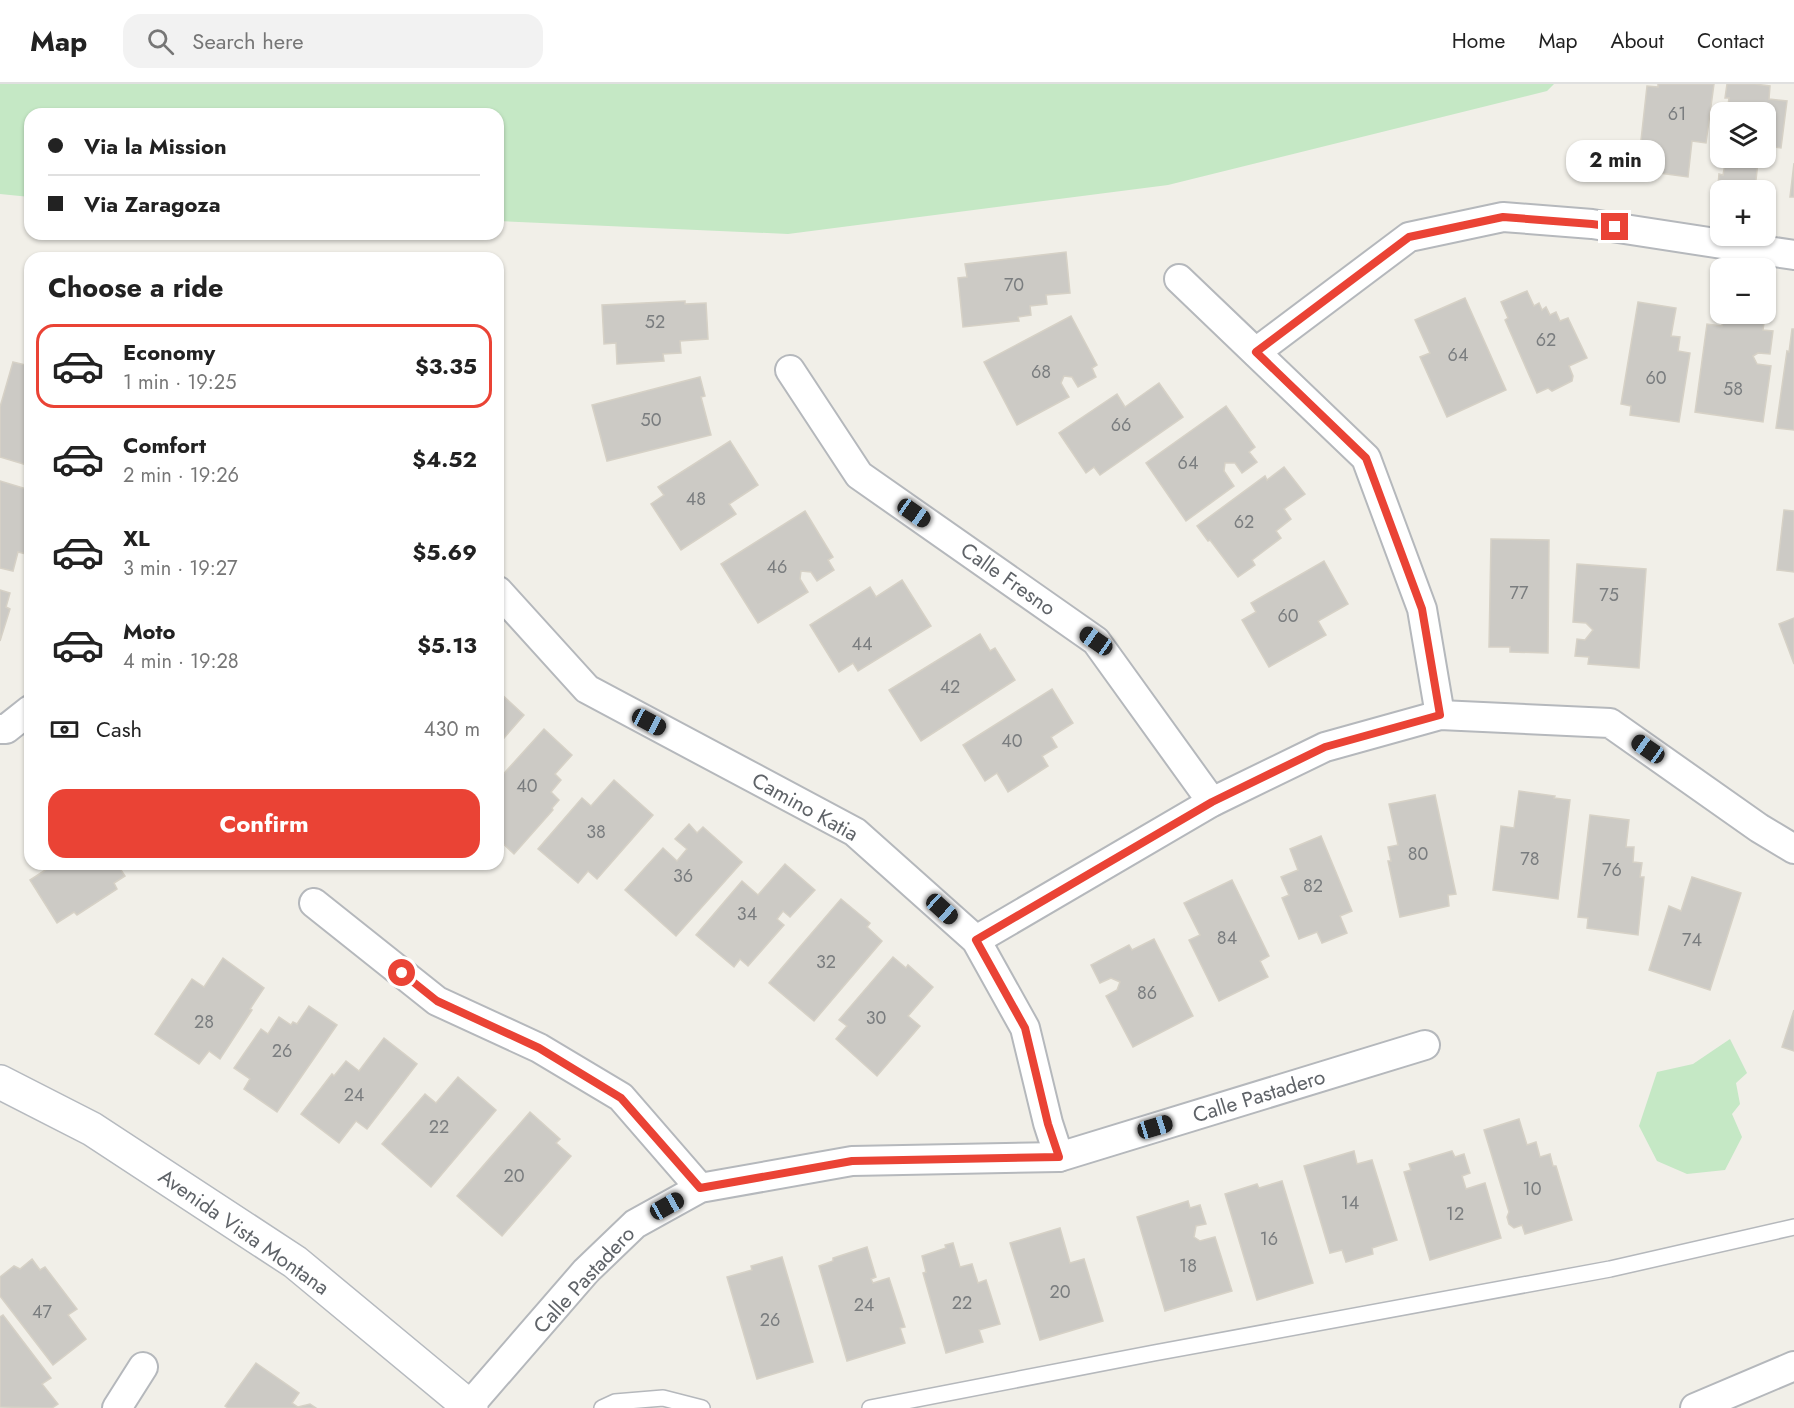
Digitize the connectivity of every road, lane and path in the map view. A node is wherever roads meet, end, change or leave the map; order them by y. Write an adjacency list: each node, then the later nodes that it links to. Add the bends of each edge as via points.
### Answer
1 (1794, 255): 3 (street, via 1592,224 1503,217 1409,237)
2 (1179, 279): 3 (street)
3 (1256, 352): 7 (street, via 1366,458 1422,609)
4 (790, 370): 9 (street, Calle Fresno, via 859,475 1096,641)
5 (504, 598): 12 (street, Camino Katia, via 587,689 855,832)
6 (24, 714): 8 (street)
7 (1440, 715): 9 (street, via 1325,747); 10 (street, via 1610,723)
8 (3, 729)
9 (1212, 802): 12 (street)
10 (1794, 849)
11 (314, 903): 16 (street, via 437,1001 539,1048 621,1098)
12 (976, 940): 15 (street, Camino Katia, via 1025,1028)
13 (1425, 1045): 15 (street, Calle Pastadero)
14 (0, 1082): 20 (street, Avenida Vista Montana, via 92,1129 295,1263)
15 (1059, 1157): 16 (street, Calle Pastadero, via 852,1161)
16 (700, 1188): 20 (street, Calle Pastadero, via 635,1224 586,1271)
17 (1794, 1227): 24 (lane, via 1610,1269)
18 (1794, 1366): 25 (street)
19 (143, 1367): 21 (street)
20 (469, 1407)
21 (117, 1408)
22 (602, 1408): 23 (lane, via 615,1402 663,1398)
23 (702, 1408)
24 (870, 1408)
25 (1695, 1408)

